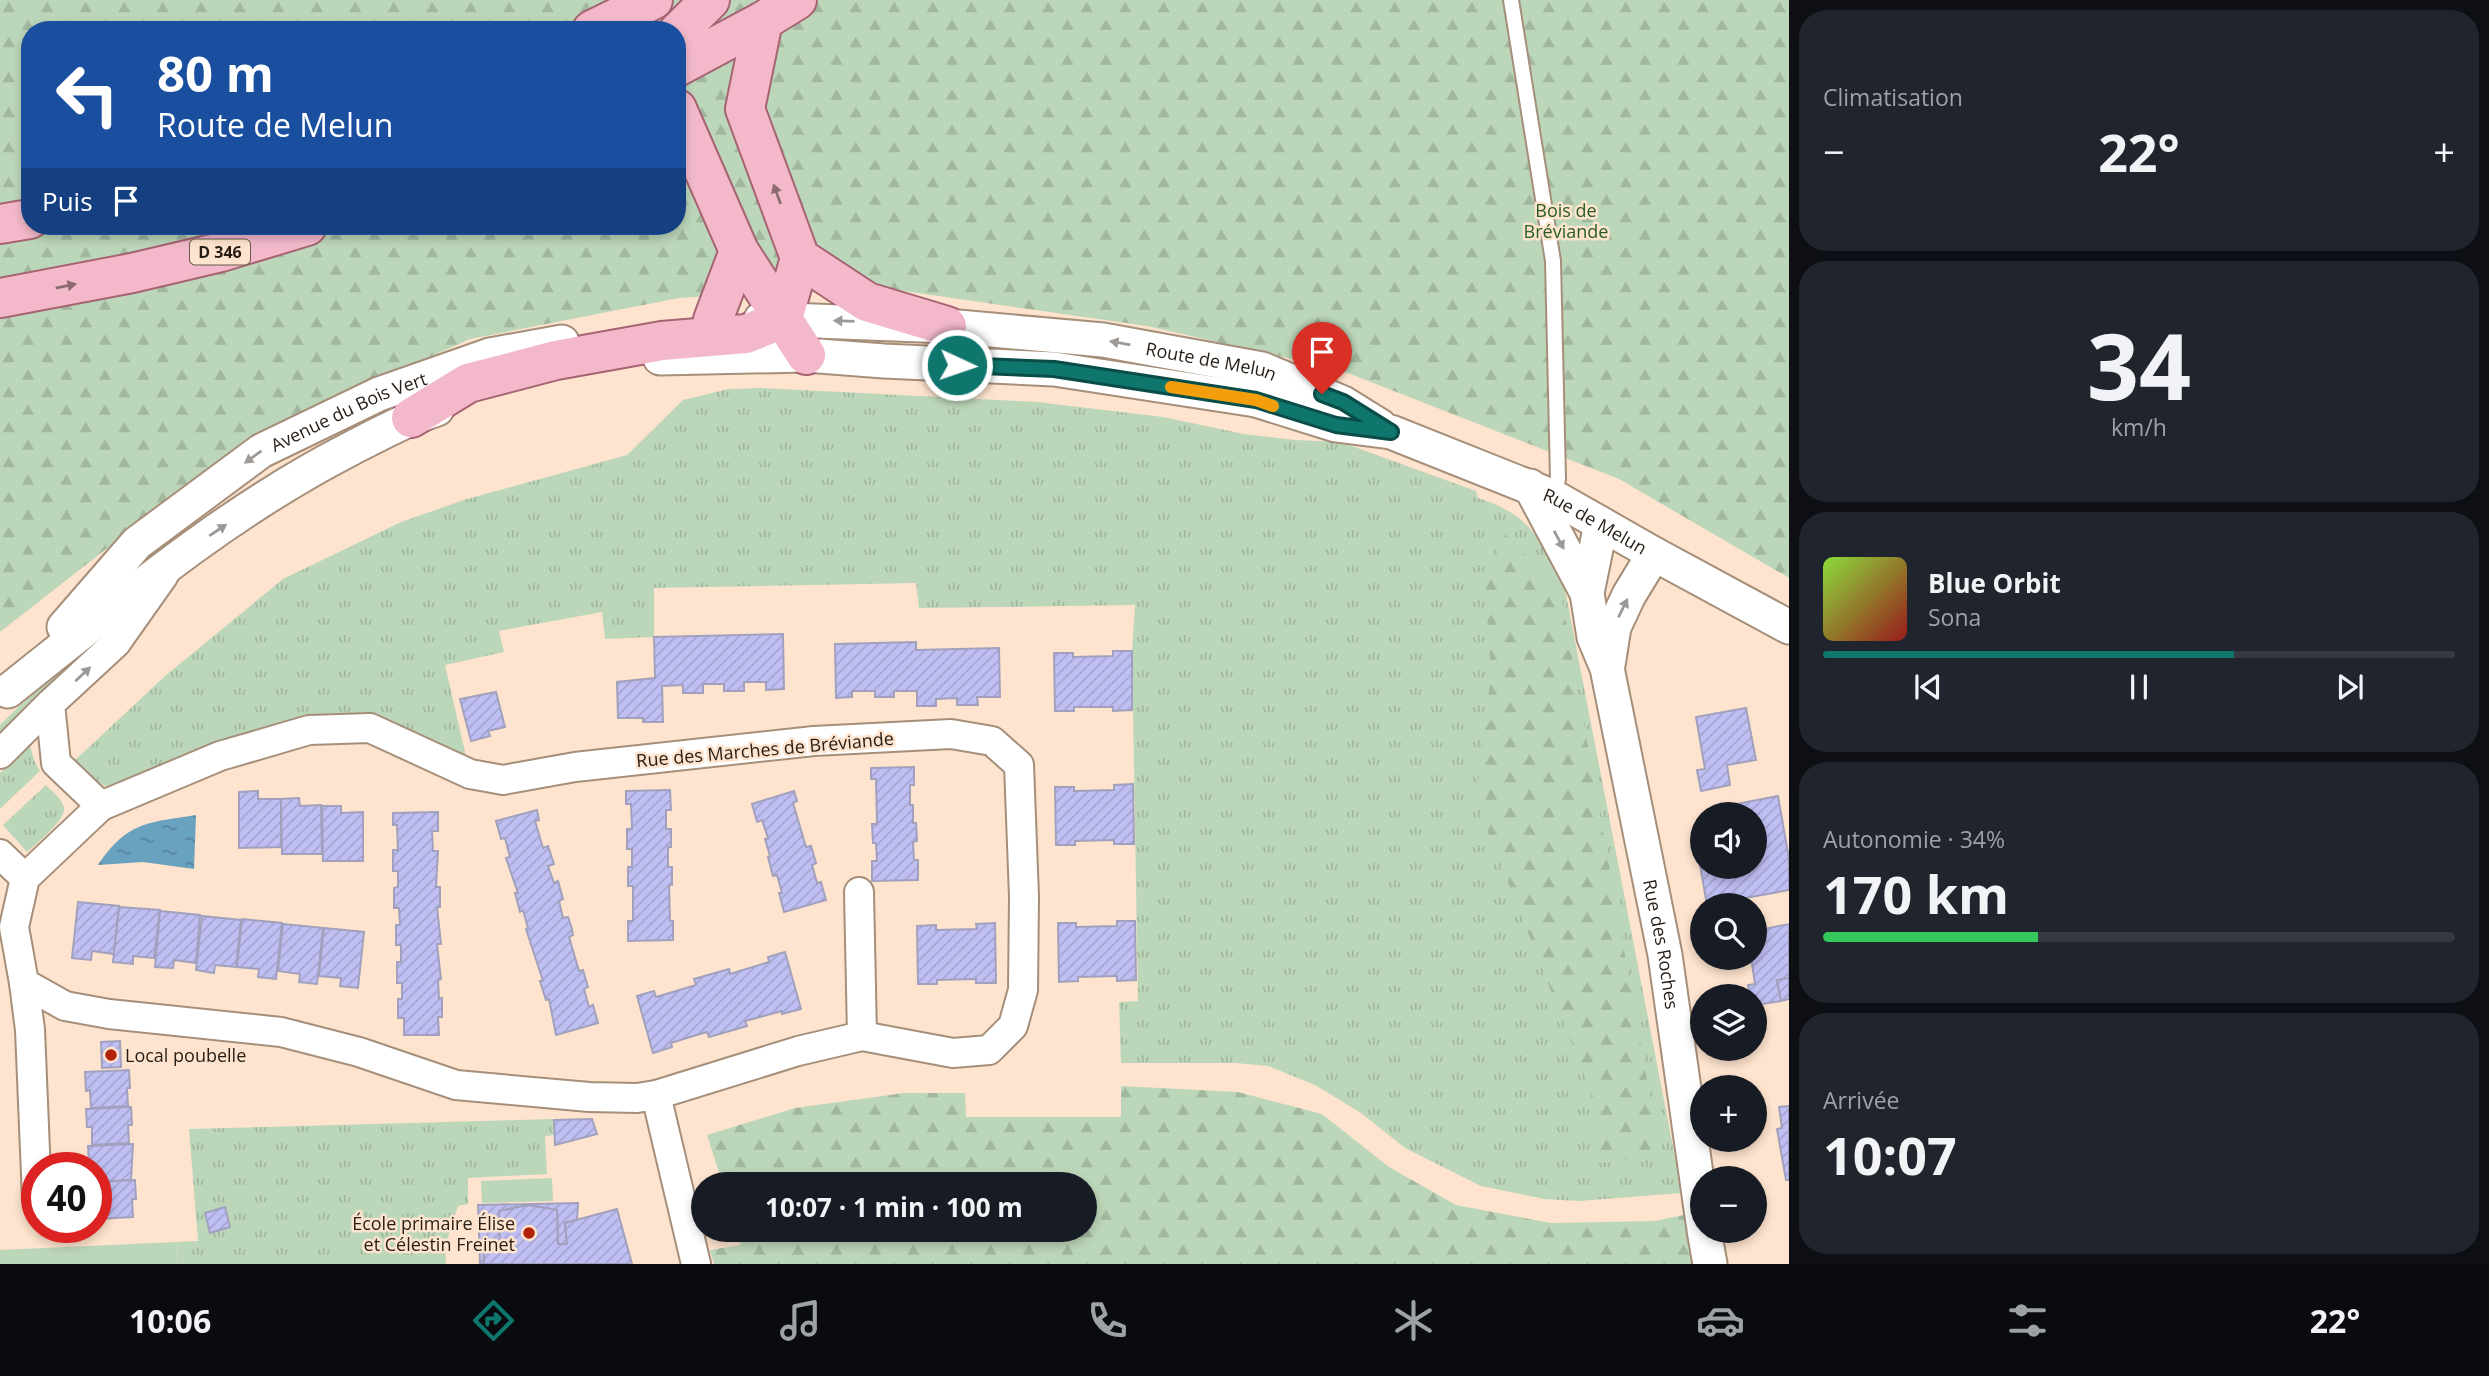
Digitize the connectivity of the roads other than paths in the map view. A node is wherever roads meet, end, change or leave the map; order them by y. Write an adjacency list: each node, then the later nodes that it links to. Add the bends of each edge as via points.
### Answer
1 (653, 0): 5 (main road)
2 (710, 0): 7 (main road)
3 (797, 0): 6 (main road)
4 (1511, 0): 24 (lane, via 1553,261 1558,479)
5 (611, 21)
6 (763, 21): 9 (main road); 11 (main road)
7 (686, 23)
8 (686, 35): 9 (main road)
9 (716, 46): 10 (main road); 11 (main road)
10 (686, 61)
11 (745, 109): 17 (main road, one-way to 11)
12 (686, 147): 16 (main road)
13 (21, 220): 14 (main road)
14 (0, 224)
15 (277, 235): 18 (main road, D 346, one-way to 15, via 132,273)
16 (739, 251): 19 (main road); 21 (main road)
17 (800, 258): 20 (main road, via 867,302); 21 (main road)
18 (0, 298)
19 (713, 320): 21 (street, Avenue du Bois Vert); 31 (street, Avenue du Bois Vert, one-way to 31, via 490,355 379,394 261,451 137,543)
20 (947, 326): 21 (street, Route de Melun, one-way to 21); 23 (street, Route de Melun, one-way to 20, via 1343,402 1262,369 1103,340)
21 (791, 343): 22 (main road, via 746,334 662,341 556,360 468,383); 23 (street, Route de Melun, via 884,361 1054,369 1256,400 1336,425)
22 (411, 418): 27 (street, Avenue du Bois Vert, one-way to 22, via 300,474)
23 (1391, 432): 24 (street, Rue de Melun)
24 (1542, 491): 25 (street, Rue de Melun); 28 (street, Rue des Roches, one-way to 28)
25 (1601, 524): 26 (street, Rue de Melun); 28 (street, Rue des Roches)
26 (1654, 554): 29 (street, Rue de Melun); 30 (street, Rue des Roches, one-way to 26, via 1614,627)
27 (176, 557): 31 (street, Avenue du Bois Vert); 32 (street, one-way to 27, via 116,643)
28 (1587, 593): 30 (street, Rue des Roches, via 1594,637)
29 (1789, 628)
30 (1608, 667): 42 (street, Rue des Roches, via 1665,955)
31 (4, 695)
32 (50, 704): 33 (street); 34 (street, via 55,763)
33 (0, 754)
34 (101, 806): 36 (street, Rue des Marches de Bréviande); 39 (street, Rue des Marches de Bréviande, via 220,755 309,730 370,728 470,774 503,780 575,767 814,741 950,734 992,741 1019,765 1023,990 1013,1026 989,1049 953,1053)
35 (0, 854): 36 (street)
36 (25, 878): 38 (street, via 13,927)
37 (859, 891): 39 (street)
38 (24, 983): 40 (street, Rue des Marches de Bréviande, via 65,1006 281,1032 456,1085 589,1097); 41 (street)
39 (862, 1037): 40 (street, Rue des Marches de Bréviande, via 798,1051)
40 (656, 1096): 44 (street)
41 (35, 1152)
42 (1695, 1166)
43 (1706, 1243): 45 (street)
44 (696, 1264)
45 (1710, 1264)

